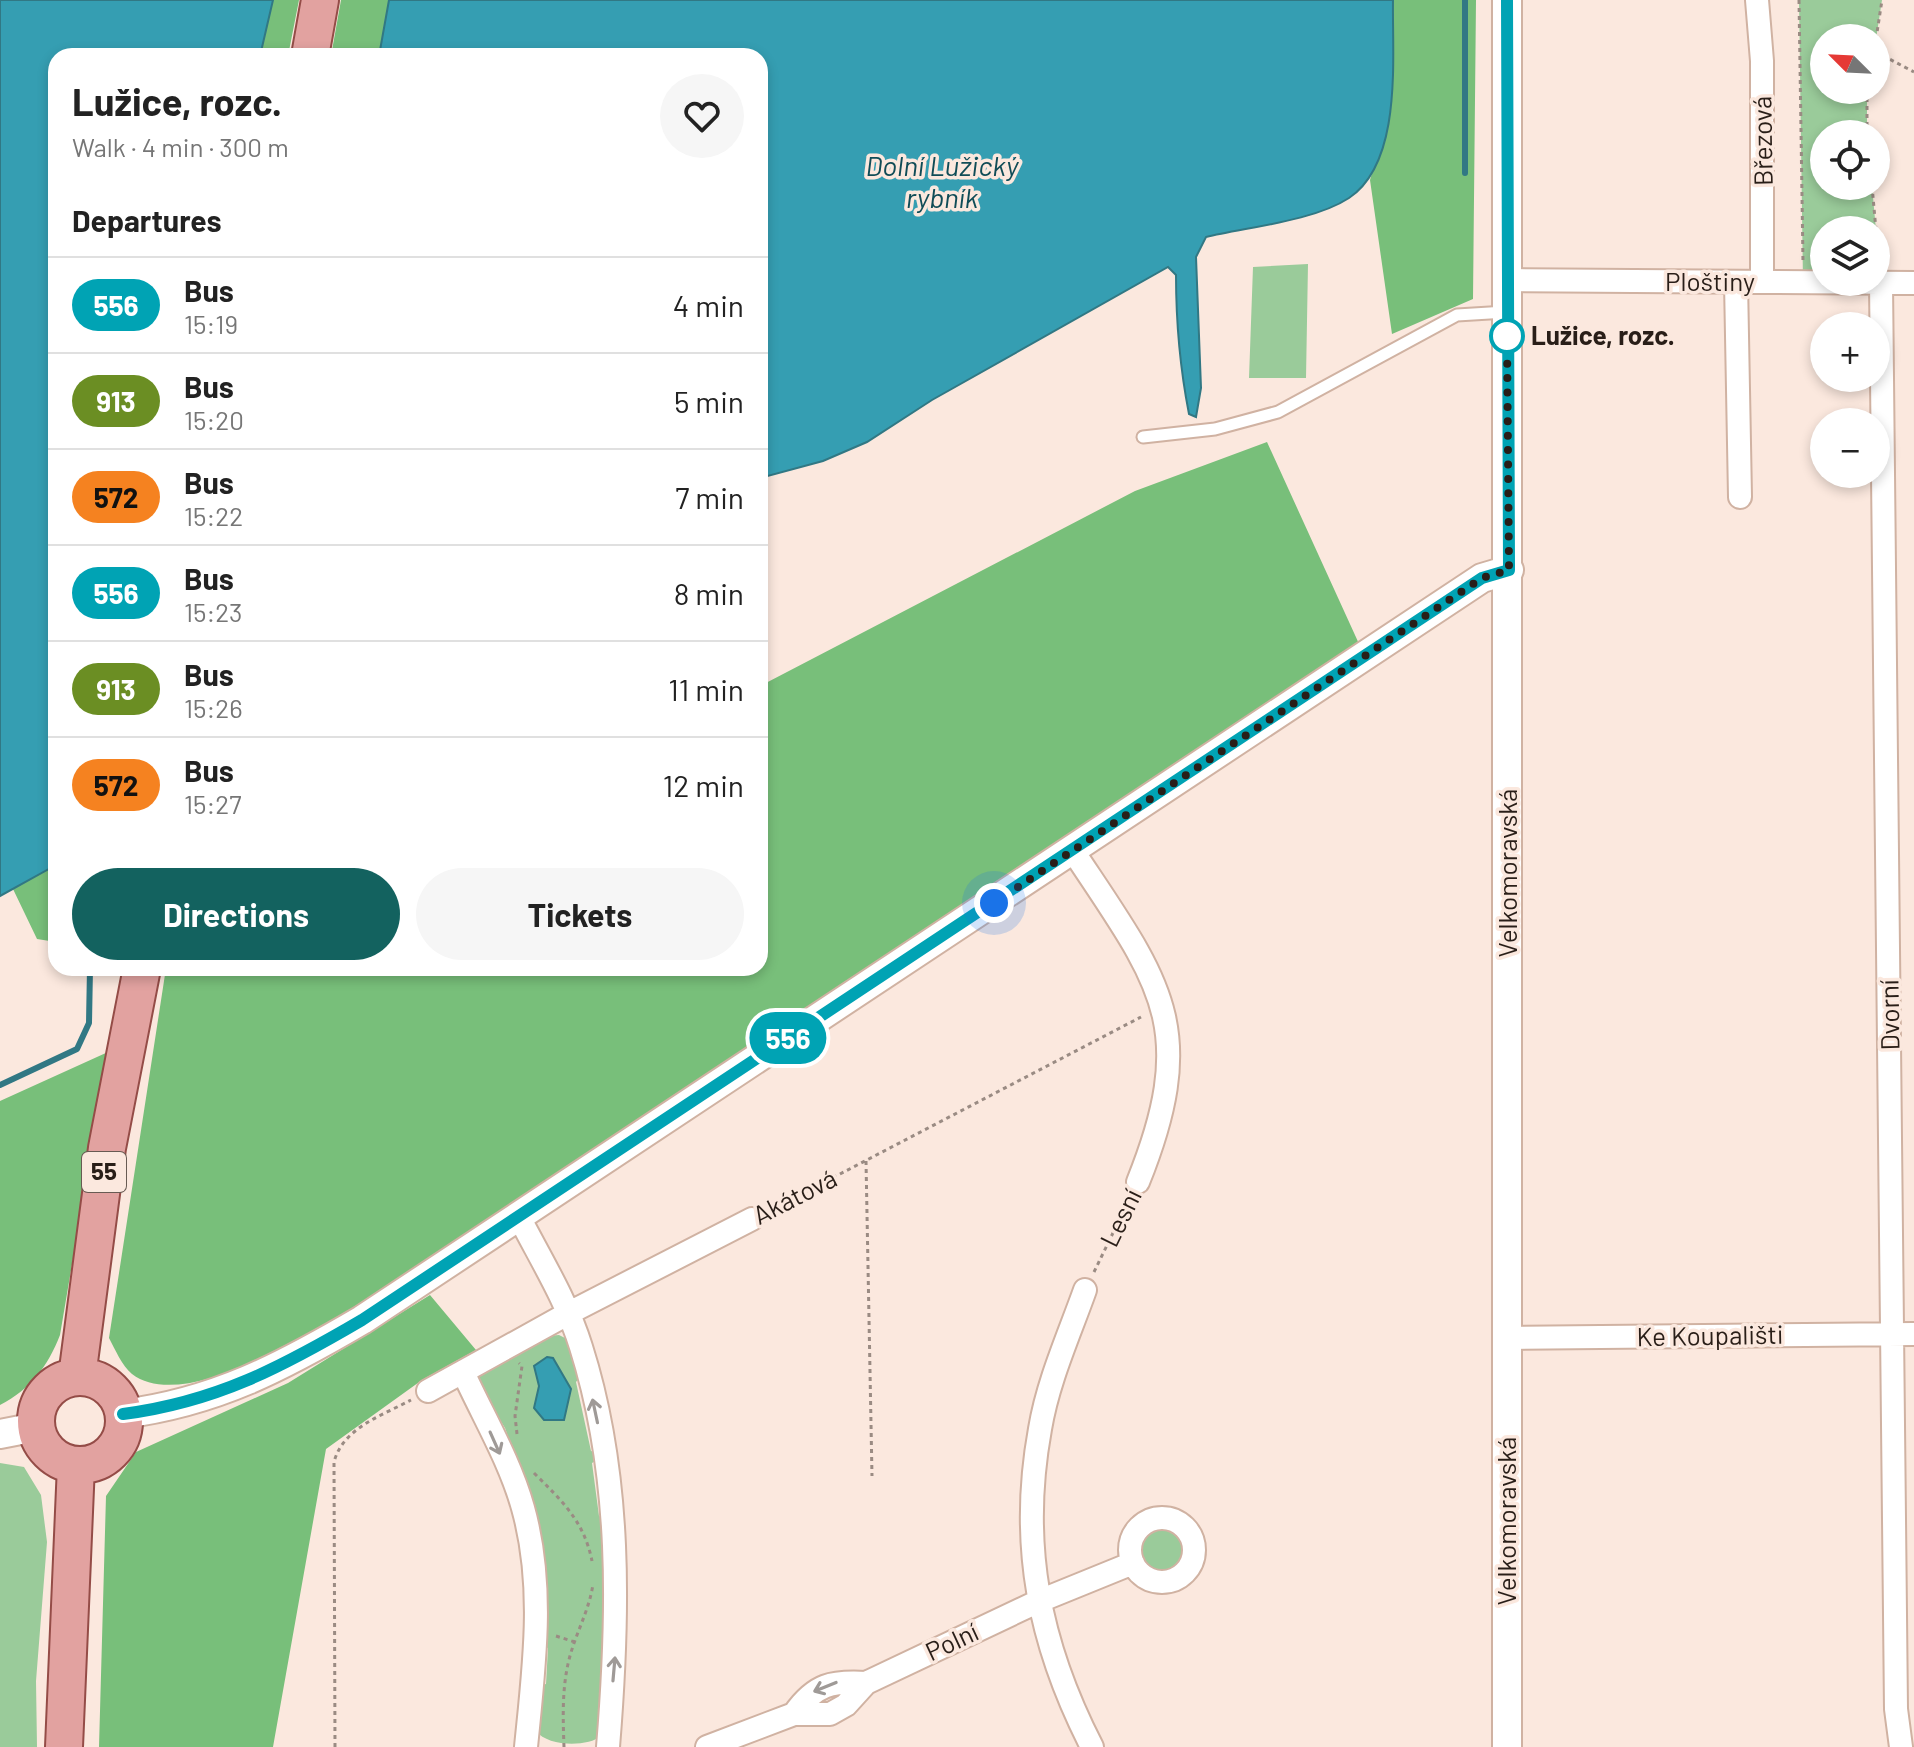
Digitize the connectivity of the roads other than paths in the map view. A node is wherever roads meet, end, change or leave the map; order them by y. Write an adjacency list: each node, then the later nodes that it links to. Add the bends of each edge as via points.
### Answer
1 (320, 0): 4 (main road)
2 (1507, 0): 5 (street, Velkomoravská)
3 (1757, 0): 7 (street, Březová)
4 (311, 48)
5 (1506, 280): 6 (street, Ploštiny); 12 (street, Velkomoravská)
6 (1736, 282): 7 (street, Ploštiny); 14 (street)
7 (1762, 282): 8 (street, Ploštiny)
8 (1810, 282)
9 (1890, 283): 10 (street, Ploštiny)
10 (1914, 283)
11 (1881, 296): 23 (street, Dvorní)
12 (1506, 312): 13 (lane, via 1457,315 1278,412 1215,429); 15 (street, Velkomoravská)
13 (1143, 437)
14 (1740, 497)
15 (1509, 570): 16 (street, via 1482,578); 24 (street, Velkomoravská)
16 (1073, 851): 18 (street, Lesní, via 1137,947 1165,1013 1166,1101); 19 (street)
17 (140, 976): 26 (main road, 55, via 105,1163)
18 (1138, 1182)
19 (518, 1215): 22 (street); 28 (street, via 362,1320 273,1371 172,1408)
20 (752, 1219): 22 (street, Akátová)
21 (1085, 1290): 33 (street, via 1040,1427 1032,1486)
22 (569, 1313): 25 (street, Akátová); 36 (street, one-way to 22, via 616,1647 614,1531 601,1437)
23 (1904, 1334): 24 (street, Ke Koupališti); 40 (street, Dvorní, via 1896,1709)
24 (1506, 1338): 39 (street, Velkomoravská)
25 (463, 1372): 27 (street, Akátová); 35 (street, one-way to 35, via 523,1508 537,1630)
26 (77, 1377): 28 (main road, via 106,1385); 29 (main road, via 49,1390)
27 (428, 1391)
28 (123, 1414): 31 (main road, via 121,1440 112,1452 100,1461)
29 (36, 1427): 30 (street); 31 (main road, via 48,1452)
30 (0, 1434)
31 (76, 1465): 34 (main road)
32 (1133, 1563): 33 (street)
33 (1037, 1602): 37 (street, Polní, via 866,1683 830,1714 794,1714); 38 (street, via 1065,1694)
34 (64, 1747)
35 (528, 1747)
36 (608, 1747)
37 (707, 1747)
38 (1092, 1747)
39 (1507, 1747)
40 (1901, 1747)

